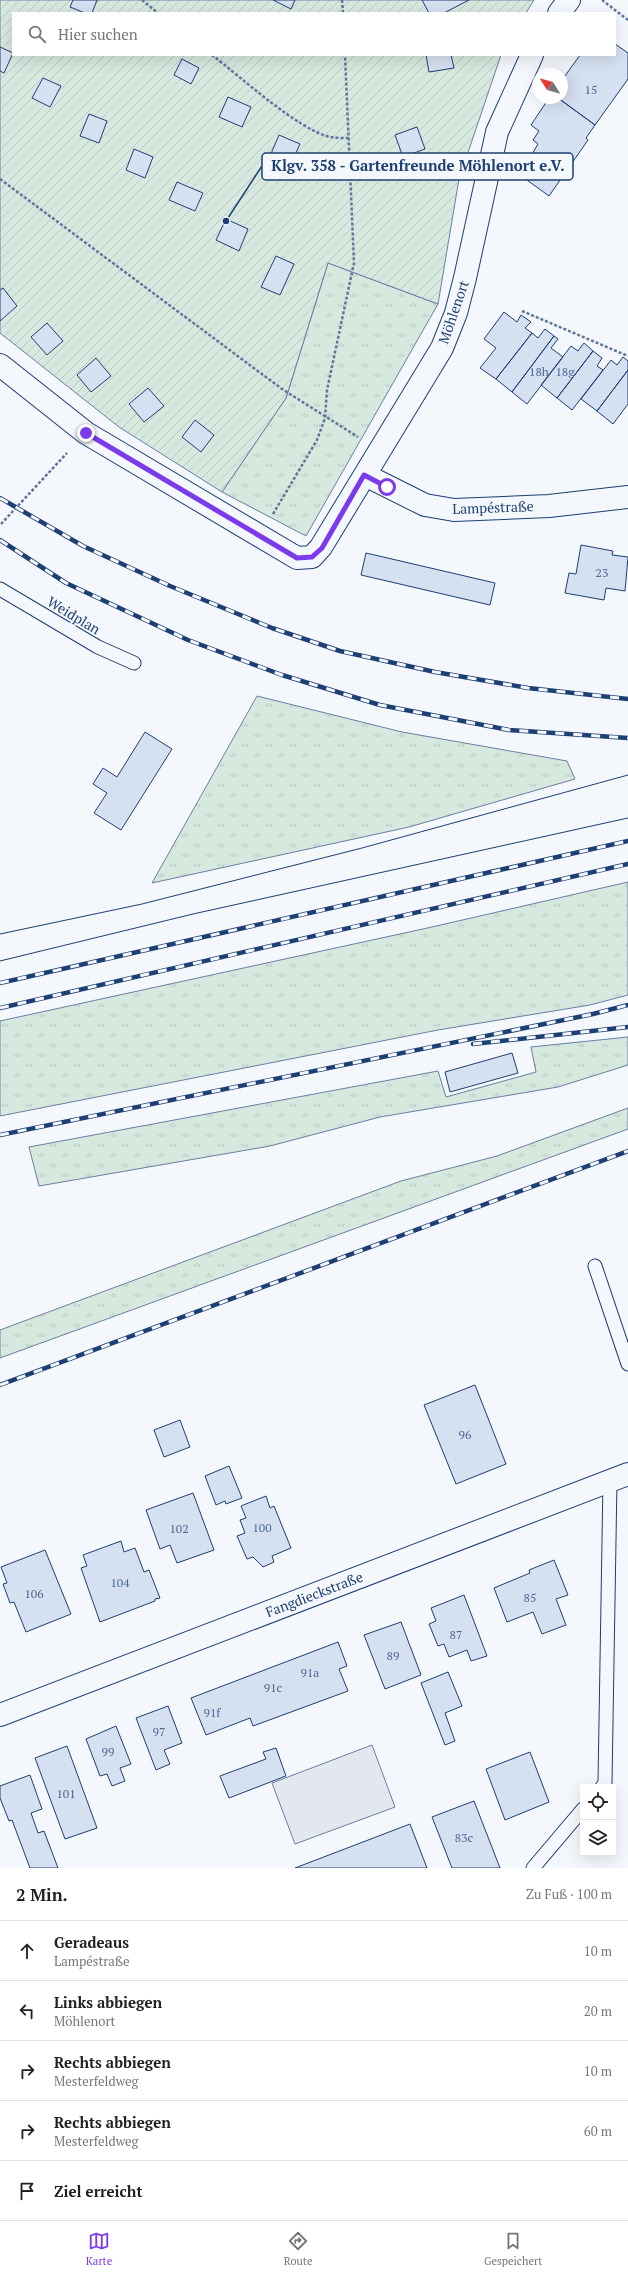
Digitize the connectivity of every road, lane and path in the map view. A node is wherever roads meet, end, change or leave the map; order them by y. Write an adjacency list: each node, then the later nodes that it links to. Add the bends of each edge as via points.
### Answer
1 (142, 0): 5 (path)
2 (342, 0): 6 (path)
3 (569, 0): 7 (street)
4 (602, 0): 8 (path)
5 (157, 12)
6 (343, 12)
7 (560, 12)
8 (628, 20)
9 (213, 56): 12 (path, via 314,131 331,137)
10 (345, 56): 12 (path)
11 (532, 56): 20 (street, Möhlenort, via 497,132 456,313 442,348)
12 (349, 138): 17 (path, via 354,263 327,390)
13 (0, 179): 17 (path, via 282,389)
14 (522, 311): 15 (path)
15 (628, 356)
16 (0, 365): 18 (street)
17 (325, 418): 19 (path); 22 (path, via 317,440)
18 (86, 433): 20 (street, Möhlenort, via 297,558 312,557 322,548); 23 (path)
19 (365, 442)
20 (364, 475): 21 (street, Lampéstraße, via 426,505 454,510 549,506)
21 (628, 497)
22 (269, 521)
23 (2, 524)
24 (0, 589): 25 (lane, Weidplan, via 98,647)
25 (134, 662)
26 (594, 1266): 27 (lane)
27 (628, 1364)
28 (619, 1477): 29 (street, Fangdieckstraße); 30 (lane)
29 (0, 1715)
30 (604, 1784)
31 (580, 1813): 32 (lane)
32 (533, 1868)

